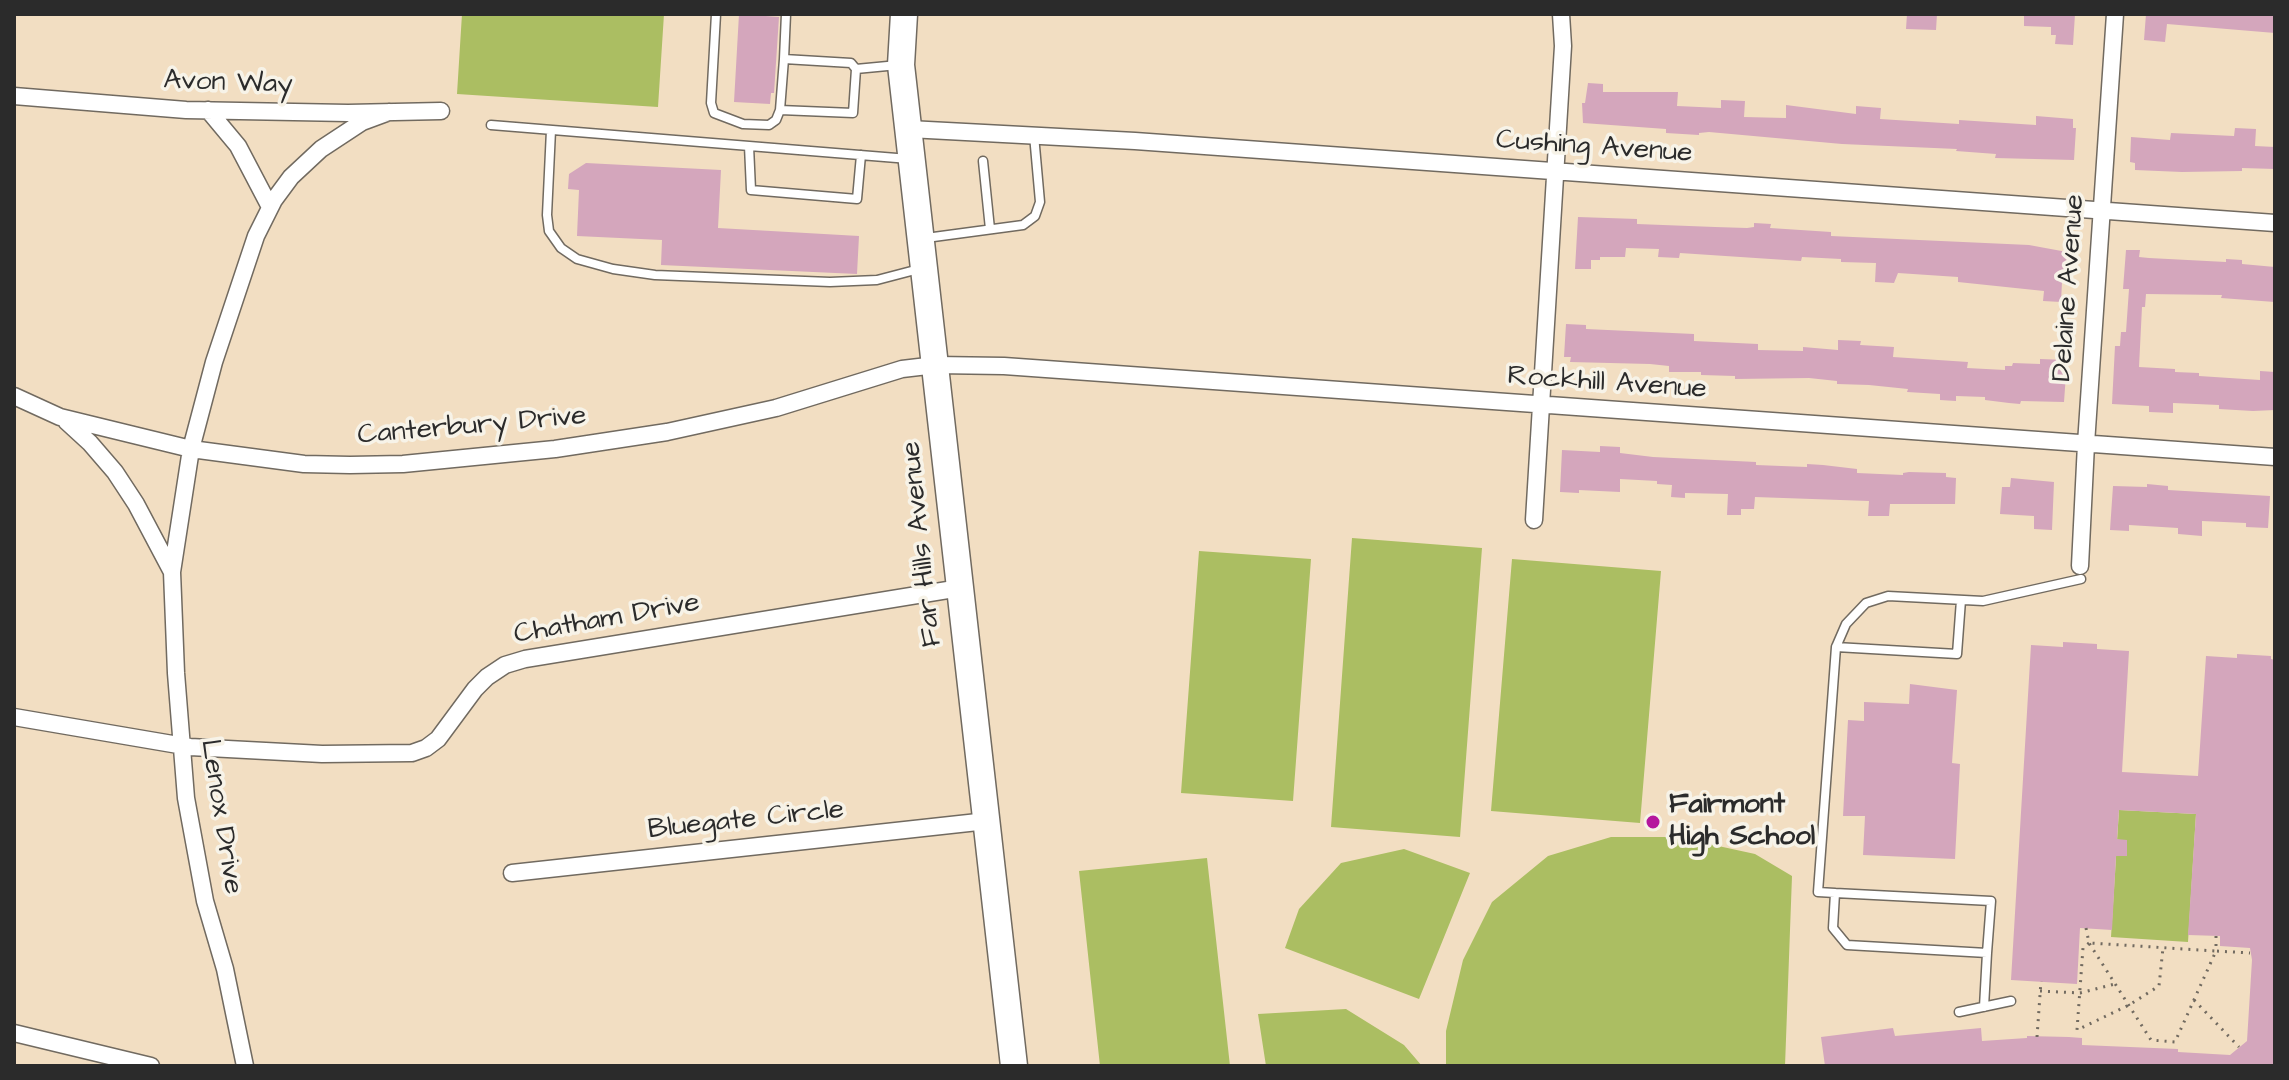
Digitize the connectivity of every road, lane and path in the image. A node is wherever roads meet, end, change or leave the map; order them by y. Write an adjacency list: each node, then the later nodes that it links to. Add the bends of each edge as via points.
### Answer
1 (716, 14): 11 (lane, via 714,113 743,124 769,125)
2 (786, 14): 6 (lane)
3 (904, 14): 7 (main road, Far Hills Avenue)
4 (1561, 14): 22 (street)
5 (2115, 14): 24 (street, Delaine Avenue)
6 (784, 59): 8 (lane, via 851,63); 11 (lane)
7 (901, 65): 8 (lane); 15 (main road, Far Hills Avenue)
8 (856, 69): 11 (lane, via 853,113)
9 (14, 96): 10 (street, Avon Way)
10 (208, 110): 13 (street, Avon Way); 23 (street, via 238,146)
11 (780, 110)
12 (441, 111): 13 (street, Avon Way)
13 (389, 112): 23 (street, Lenox Drive, via 352,127 321,149 291,177)
14 (491, 125): 16 (lane)
15 (909, 129): 17 (street, Cushing Avenue); 20 (main road, Far Hills Avenue)
16 (551, 130): 18 (lane); 28 (lane, via 549,231 577,259 655,275 830,282 877,280)
17 (1034, 135): 22 (street, Cushing Avenue); 26 (lane, via 1040,202 1035,216 1023,225)
18 (749, 146): 19 (lane); 19 (lane, via 751,190 857,199)
19 (861, 155): 20 (lane)
20 (912, 159): 27 (main road, Far Hills Avenue)
21 (983, 161): 26 (lane)
22 (1554, 172): 24 (street, Cushing Avenue); 31 (street)
23 (270, 207): 34 (street, Lenox Drive, via 247,260)
24 (2102, 211): 25 (street, Cushing Avenue); 33 (street, Delaine Avenue)
25 (2275, 223)
26 (990, 229): 27 (lane)
27 (921, 239): 28 (main road, Far Hills Avenue)
28 (924, 267): 29 (main road, Far Hills Avenue)
29 (936, 365): 31 (street, Rockhill Avenue); 34 (street, Canterbury Drive, via 902,369 728,419 555,449 350,465); 39 (main road, Far Hills Avenue)
30 (14, 396): 32 (street, Canterbury Drive)
31 (1540, 405): 33 (street, Rockhill Avenue); 36 (street)
32 (60, 417): 34 (street, Canterbury Drive); 37 (street, Lenox Drive, via 115,472)
33 (2086, 444): 35 (street, Rockhill Avenue); 38 (street, Delaine Avenue)
34 (191, 449): 37 (street, Lenox Drive)
35 (2275, 457)
36 (1534, 520)
37 (172, 572): 43 (street, Lenox Drive)
38 (2081, 572): 40 (lane, via 1983,601)
39 (960, 588): 43 (street, Chatham Drive, via 505,665 475,689 438,739 412,753 271,753); 44 (main road, Far Hills Avenue)
40 (1961, 600): 41 (lane, via 1888,596 1866,603 1846,624); 41 (lane, via 1957,654)
41 (1836, 647): 46 (lane, via 1818,892)
42 (14, 717): 43 (street, Chatham Drive)
43 (181, 744): 71 (street, Lenox Drive, via 205,901)
44 (987, 821): 45 (street, Bluegate Circle); 72 (main road, Far Hills Avenue)
45 (512, 873)
46 (1835, 893): 52 (lane, via 1833,928 1847,945); 52 (lane, via 1991,901)
47 (2086, 928): 49 (path)
48 (2216, 936): 51 (path)
49 (2089, 943): 50 (path); 55 (path); 57 (path, via 2083,948)
50 (2163, 948): 51 (path); 60 (path, via 2159,986)
51 (2216, 951): 53 (path); 58 (path)
52 (1987, 953): 61 (lane)
53 (2250, 953)
54 (2041, 981): 56 (path)
55 (2115, 984): 57 (path); 60 (path)
56 (2040, 991): 57 (path); 65 (path)
57 (2080, 993): 63 (path)
58 (2194, 1000): 67 (path, via 2175,1042); 68 (path)
59 (2011, 1001): 61 (lane)
60 (2129, 1005): 63 (path); 67 (path, via 2151,1040)
61 (1984, 1007): 62 (lane)
62 (1959, 1012)
63 (2077, 1030): 66 (path)
64 (14, 1033): 70 (street)
65 (2037, 1037)
66 (2077, 1038)
67 (2162, 1041): 69 (path)
68 (2239, 1047)
69 (2162, 1048)
70 (151, 1066)
71 (245, 1066)
72 (1014, 1066)

